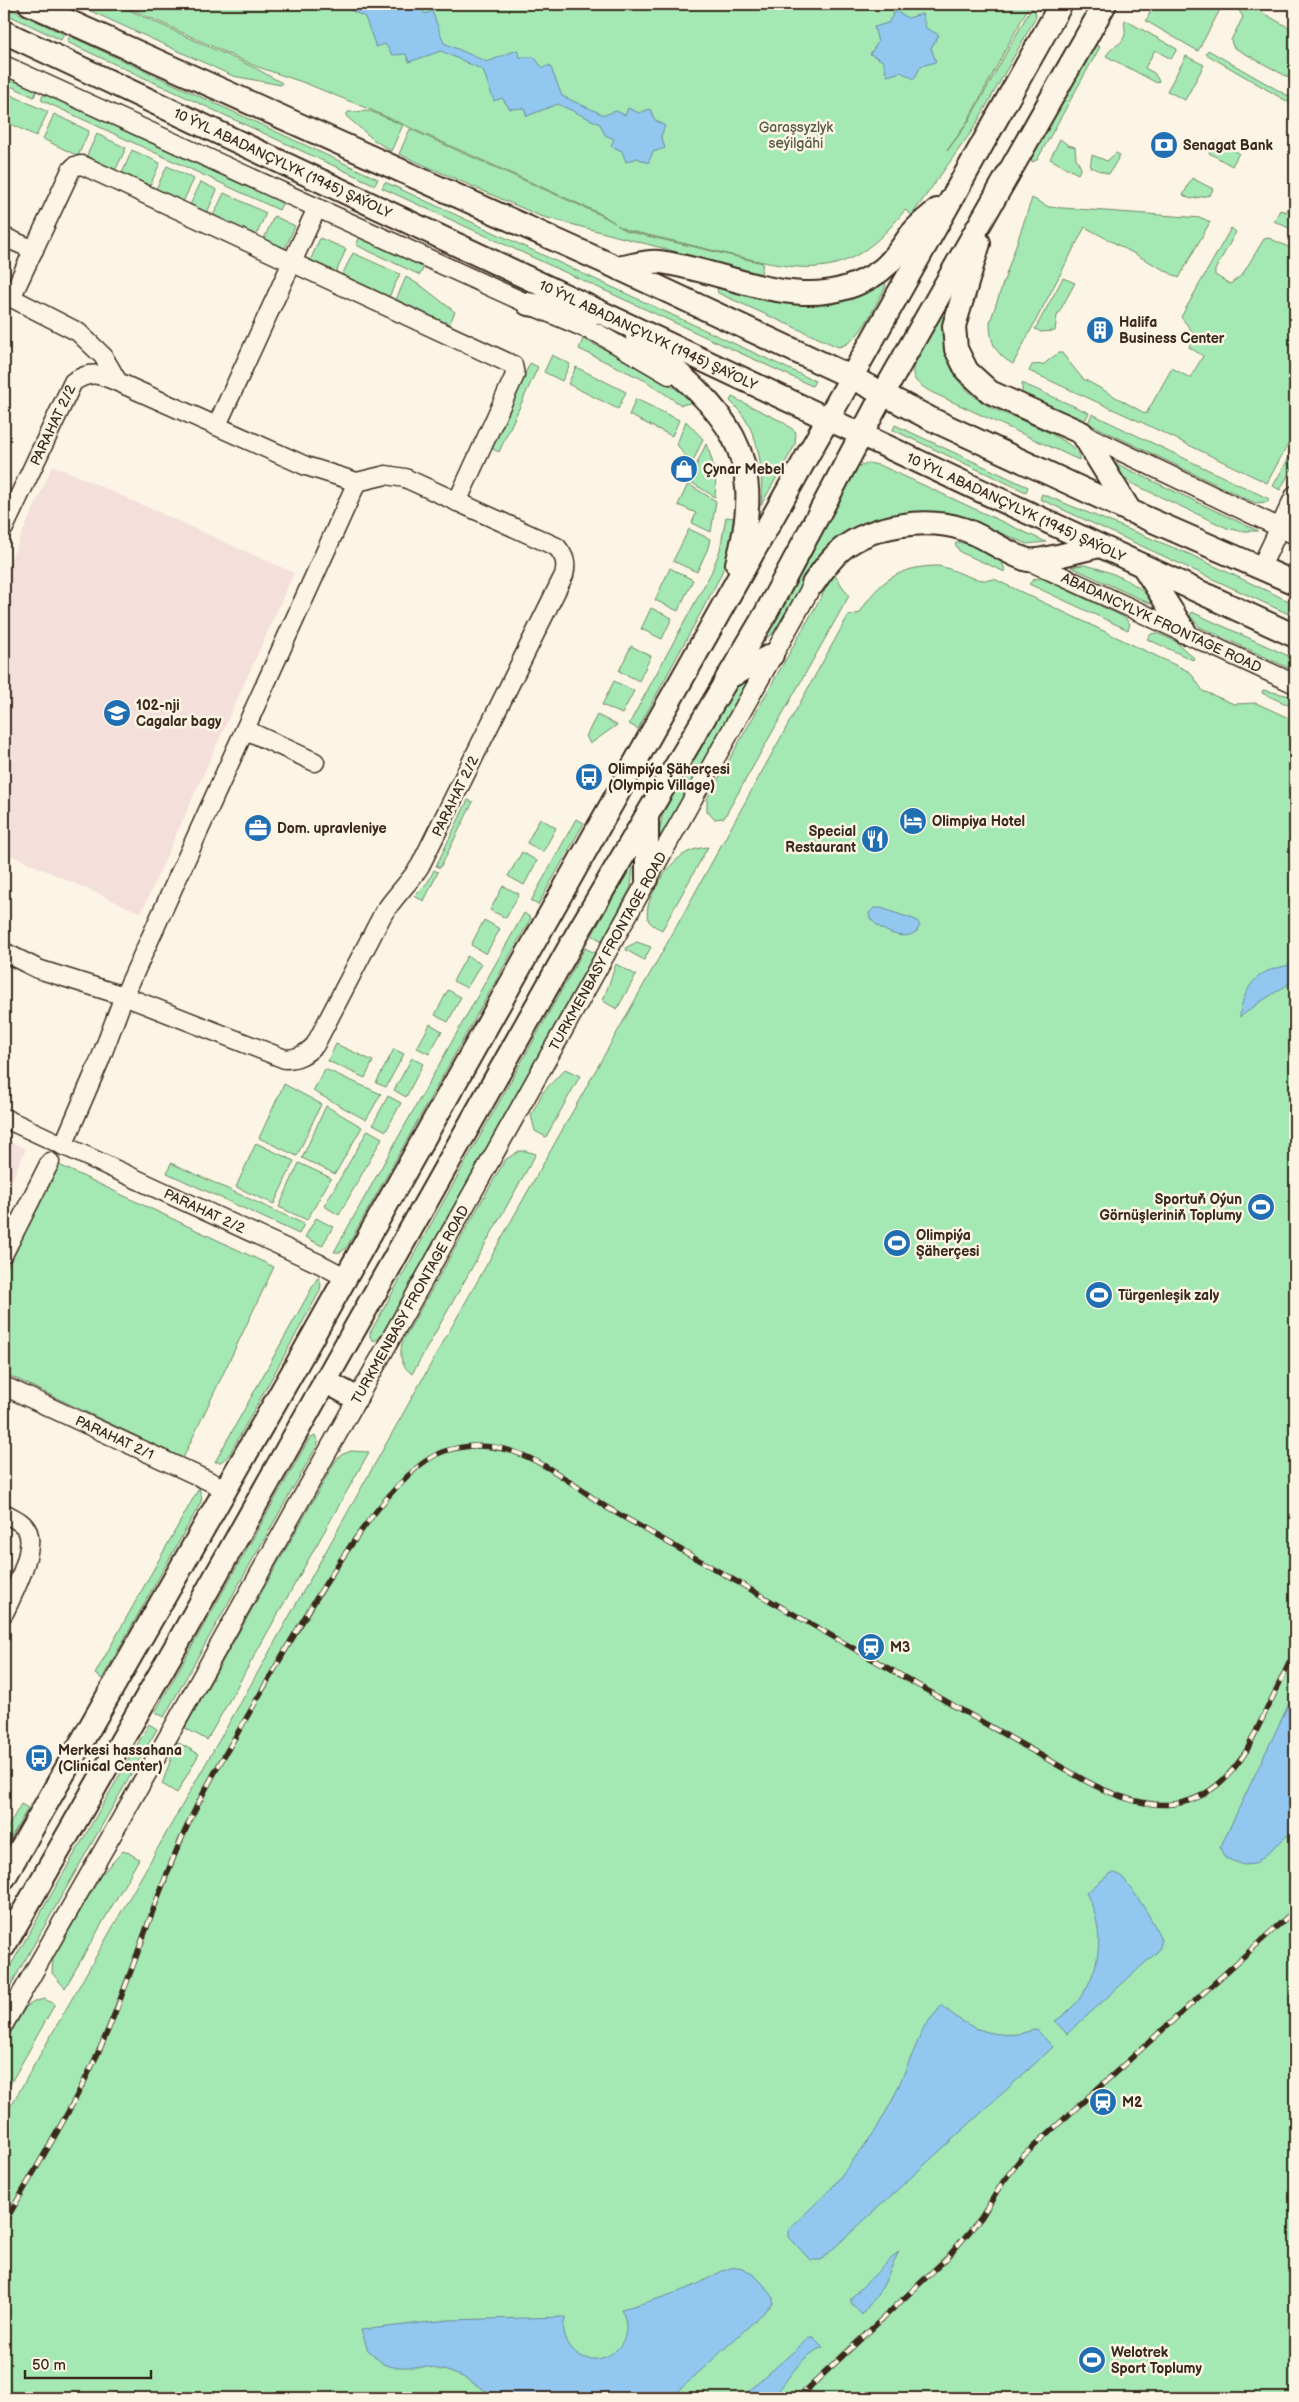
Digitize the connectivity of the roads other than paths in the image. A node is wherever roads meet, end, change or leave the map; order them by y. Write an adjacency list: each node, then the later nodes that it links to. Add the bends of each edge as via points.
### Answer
1 (1061, 4): 6 (main road)
2 (1104, 4): 8 (main road)
3 (45, 7): 12 (main road)
4 (4, 32): 15 (main road, 10 ÝYL ABADANÇYLYK (1945) ŞAÝOLY)
5 (4, 66): 7 (street, 10 ÝYL ABADANÇYLYK (1945) ŞAÝOLY)
6 (951, 197): 12 (main road, via 914,231 882,270 868,279 830,292 788,293 657,261); 16 (main road)
7 (317, 208): 11 (street); 14 (street, 10 ÝYL ABADANÇYLYK (1945) ŞAÝOLY)
8 (985, 217): 18 (main road); 22 (main road, via 976,261 954,326 956,349 967,371 990,392)
9 (4, 237): 10 (street)
10 (34, 250): 11 (street, via 71,170 82,166); 13 (street)
11 (292, 263): 21 (street); 26 (street, via 512,365 515,375)
12 (618, 268): 16 (main road)
13 (8, 296): 17 (street, via 78,332 103,356)
14 (528, 304): 15 (main road); 19 (street, 10 ÝYL ABADANÇYLYK (1945) ŞAÝOLY, via 599,334 653,364)
15 (616, 318): 19 (main road, via 678,371); 20 (main road, 10 ÝYL ABADANÇYLYK (1945) ŞAÝOLY)
16 (851, 377): 18 (main road); 20 (main road)
17 (118, 382): 21 (street, PARAHAT 2/2); 29 (street, PARAHAT 2/2, via 101,375 86,374 73,382)
18 (883, 394): 23 (main road); 27 (main road)
19 (711, 405): 37 (main road, via 738,444 749,500 744,540)
20 (827, 420): 23 (main road, 10 ÝYL ABADANÇYLYK (1945) ŞAÝOLY); 37 (main road)
21 (217, 425): 24 (street, PARAHAT 2/2, via 306,466)
22 (1082, 433): 27 (main road); 28 (street)
23 (862, 435): 31 (main road, 10 ÝYL ABADANÇYLYK (1945) ŞAÝOLY); 41 (main road)
24 (357, 482): 26 (street, PARAHAT 2/2, via 386,475 405,478); 43 (street)
25 (1295, 495): 28 (street)
26 (457, 502): 48 (street, PARAHAT 2/2, via 557,547 566,564 564,575 420,866 383,914 315,1044 306,1054 294,1059 285,1058)
27 (1130, 511): 34 (main road)
28 (1279, 527): 30 (street); 34 (street)
29 (4, 528)
30 (1295, 535)
31 (1099, 546): 32 (main road); 33 (main road, 10 ÝYL ABADANÇYLYK (1945) ŞAÝOLY)
32 (1029, 561): 36 (main road, via 961,529 945,525 911,526 873,532 856,540 838,554); 38 (street, ABADANCYLYK FRONTAGE ROAD)
33 (1143, 566): 38 (main road); 39 (main road, 10 ÝYL ABADANÇYLYK (1945) ŞAÝOLY)
34 (1261, 567): 35 (main road)
35 (1295, 582)
36 (813, 584): 40 (street, TURKMENBASY FRONTAGE ROAD)
37 (729, 594): 53 (main road)
38 (1185, 632): 42 (street, ABADANCYLYK FRONTAGE ROAD)
39 (1295, 636)
40 (772, 655): 41 (main road); 46 (street, TURKMENBASY FRONTAGE ROAD)
41 (727, 678): 45 (main road)
42 (1295, 684)
43 (246, 730): 44 (street); 48 (street)
44 (315, 762)
45 (647, 815): 46 (main road); 54 (main road)
46 (647, 879): 56 (street, TURKMENBASY FRONTAGE ROAD)
47 (4, 952): 48 (street, PARAHAT 2/2, via 38,969)
48 (124, 996): 50 (street)
49 (4, 1118): 50 (street, PARAHAT 2/2)
50 (63, 1146): 53 (street, PARAHAT 2/2)
51 (50, 1162): 52 (street)
52 (4, 1253)
53 (345, 1278): 57 (main road)
54 (325, 1381): 56 (main road); 61 (main road)
55 (4, 1386): 57 (street, PARAHAT 2/1)
56 (356, 1398): 62 (street, TURKMENBASY FRONTAGE ROAD)
57 (226, 1489): 60 (main road)
58 (4, 1513): 59 (street, via 21,1522 28,1533 28,1555)
59 (4, 1613)
60 (4, 1878)
61 (4, 1946)
62 (4, 2024)

